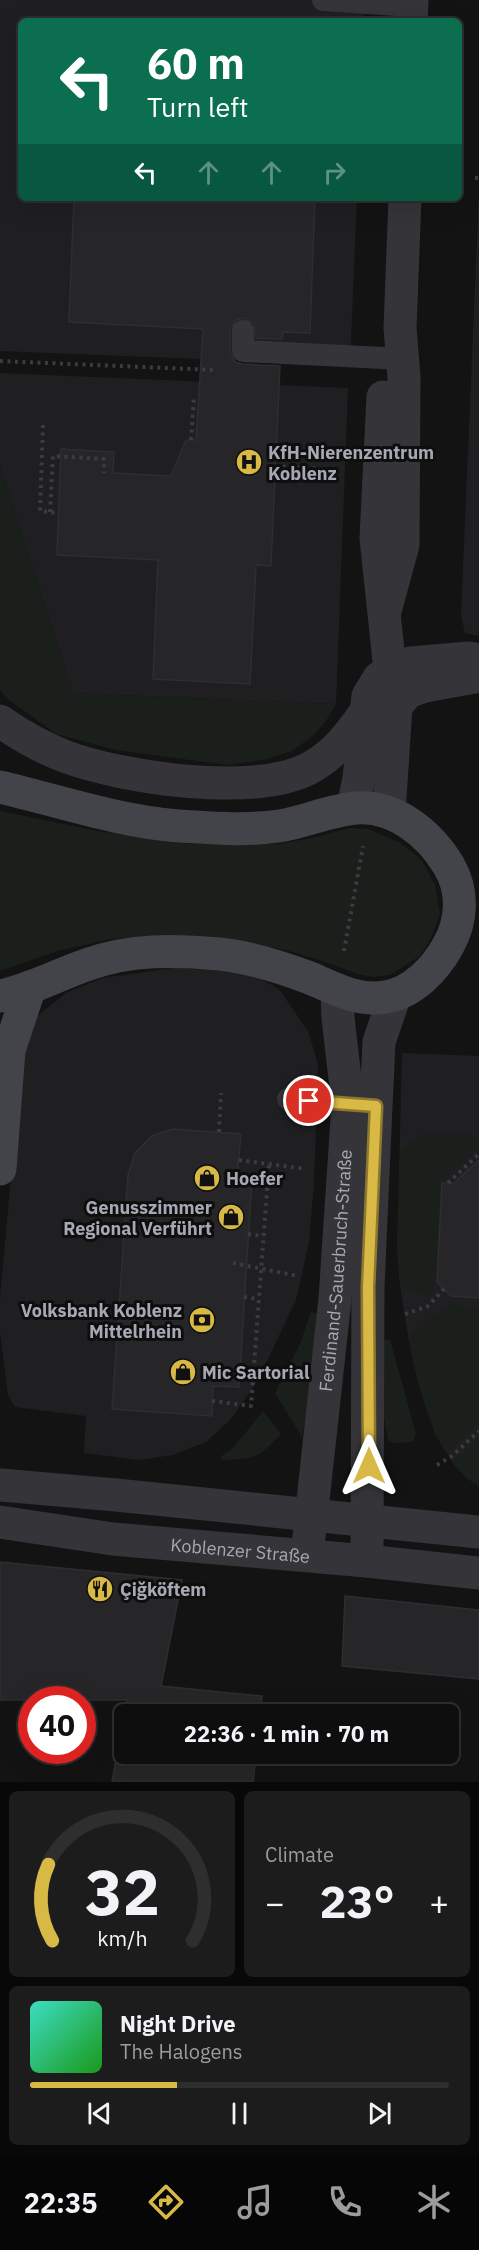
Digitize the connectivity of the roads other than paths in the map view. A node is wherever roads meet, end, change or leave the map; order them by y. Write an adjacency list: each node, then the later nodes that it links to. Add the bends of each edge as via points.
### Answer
1 (323, 0): 2 (lane)
2 (412, 9)
3 (405, 201): 5 (street)
4 (243, 331): 5 (lane, via 243,351)
5 (398, 348): 8 (street, via 382,404 376,538 385,628)
6 (479, 660): 8 (street, via 411,663)
7 (479, 676): 8 (street, via 425,686)
8 (399, 681): 9 (street, via 378,678); 12 (street)
9 (366, 711): 10 (street, via 348,738 322,760 287,777 256,782 186,780 100,766 40,746); 12 (street, via 359,778)
10 (0, 721)
11 (0, 787): 12 (main road, via 93,813 200,827 279,826)
12 (371, 809): 15 (main road, via 416,828 439,851 451,869 460,906 459,922 441,958 417,983)
13 (337, 990): 14 (main road, via 254,960 148,951 91,963); 15 (main road, via 363,997); 17 (street, Ferdinand-Sauerbruch-Straße, via 338,1018)
14 (15, 992): 18 (main road)
15 (395, 995): 17 (street, Ferdinand-Sauerbruch-Straße)
16 (288, 1099): 17 (lane)
17 (362, 1105): 20 (street, Ferdinand-Sauerbruch-Straße); 21 (street, Ferdinand-Sauerbruch-Straße, via 368,1287)
18 (0, 1169)
19 (0, 1485): 20 (street)
20 (310, 1516): 21 (street); 24 (street, Ferdinand-Sauerbruch-Straße)
21 (368, 1520): 23 (street); 25 (street, Ferdinand-Sauerbruch-Straße)
22 (0, 1522): 24 (street, Koblenzer Straße, via 113,1539)
23 (479, 1532)
24 (307, 1555): 25 (street, Koblenzer Straße)
25 (367, 1561): 26 (street, Koblenzer Straße)
26 (479, 1573)

